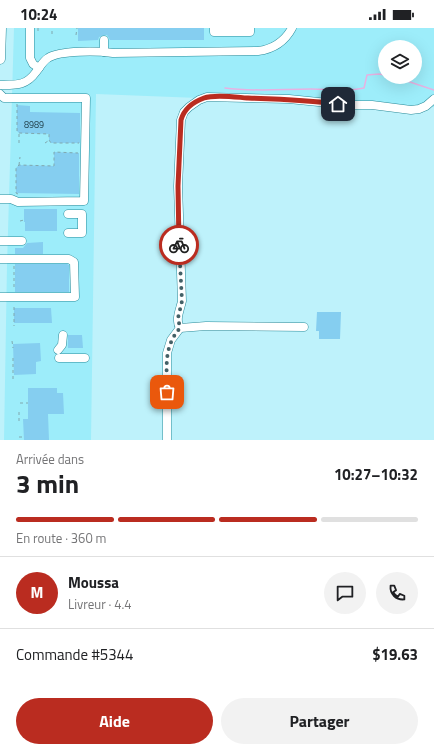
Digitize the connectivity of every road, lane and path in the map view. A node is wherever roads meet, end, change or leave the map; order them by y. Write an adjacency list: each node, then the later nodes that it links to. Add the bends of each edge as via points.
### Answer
1 (1, 28): 13 (main road)
2 (38, 28): 8 (path)
3 (52, 28): 9 (path)
4 (77, 28): 10 (path)
5 (214, 28): 6 (street, via 214,32 250,32)
6 (250, 28)
7 (292, 28): 12 (street, via 279,44 258,51)
8 (32, 32): 14 (street, via 31,60)
9 (52, 34)
10 (76, 35)
11 (104, 40): 12 (street)
12 (104, 52): 14 (street, via 56,54 46,59)
13 (0, 59)
14 (39, 68): 15 (street, via 26,82)
15 (0, 85)
16 (0, 94): 30 (street, via 4,98 86,98 84,202 18,202)
17 (434, 99): 44 (street, via 419,110 289,99 222,97 204,98 189,107 181,120 178,186 182,301 178,318)
18 (17, 105): 19 (path)
19 (19, 133): 20 (path, via 49,134); 21 (path)
20 (49, 140): 22 (path); 23 (path, via 51,143)
21 (19, 143)
22 (45, 143)
23 (82, 143)
24 (51, 152): 25 (path)
25 (54, 152): 26 (path); 28 (path, via 54,166)
26 (80, 153)
27 (20, 157): 28 (path)
28 (19, 166): 29 (path, via 16,168)
29 (18, 193)
30 (0, 199)
31 (68, 214): 34 (street, via 82,214 82,233)
32 (20, 220): 33 (path)
33 (24, 220)
34 (68, 233)
35 (0, 241): 36 (street)
36 (22, 241)
37 (0, 259): 40 (street, via 69,259 74,262 76,297)
38 (14, 262): 39 (path)
39 (15, 293)
40 (0, 297)
41 (14, 307): 42 (path)
42 (14, 326)
43 (304, 327): 44 (street)
44 (180, 328): 57 (street, via 171,340 167,353)
45 (12, 340): 47 (path)
46 (64, 340): 49 (street, via 59,354)
47 (13, 348)
48 (14, 357): 50 (path)
49 (85, 358)
50 (13, 379)
51 (20, 403): 52 (path)
52 (28, 403)
53 (19, 412): 54 (path)
54 (19, 421)
55 (20, 437): 56 (path)
56 (24, 437)
57 (167, 440)

